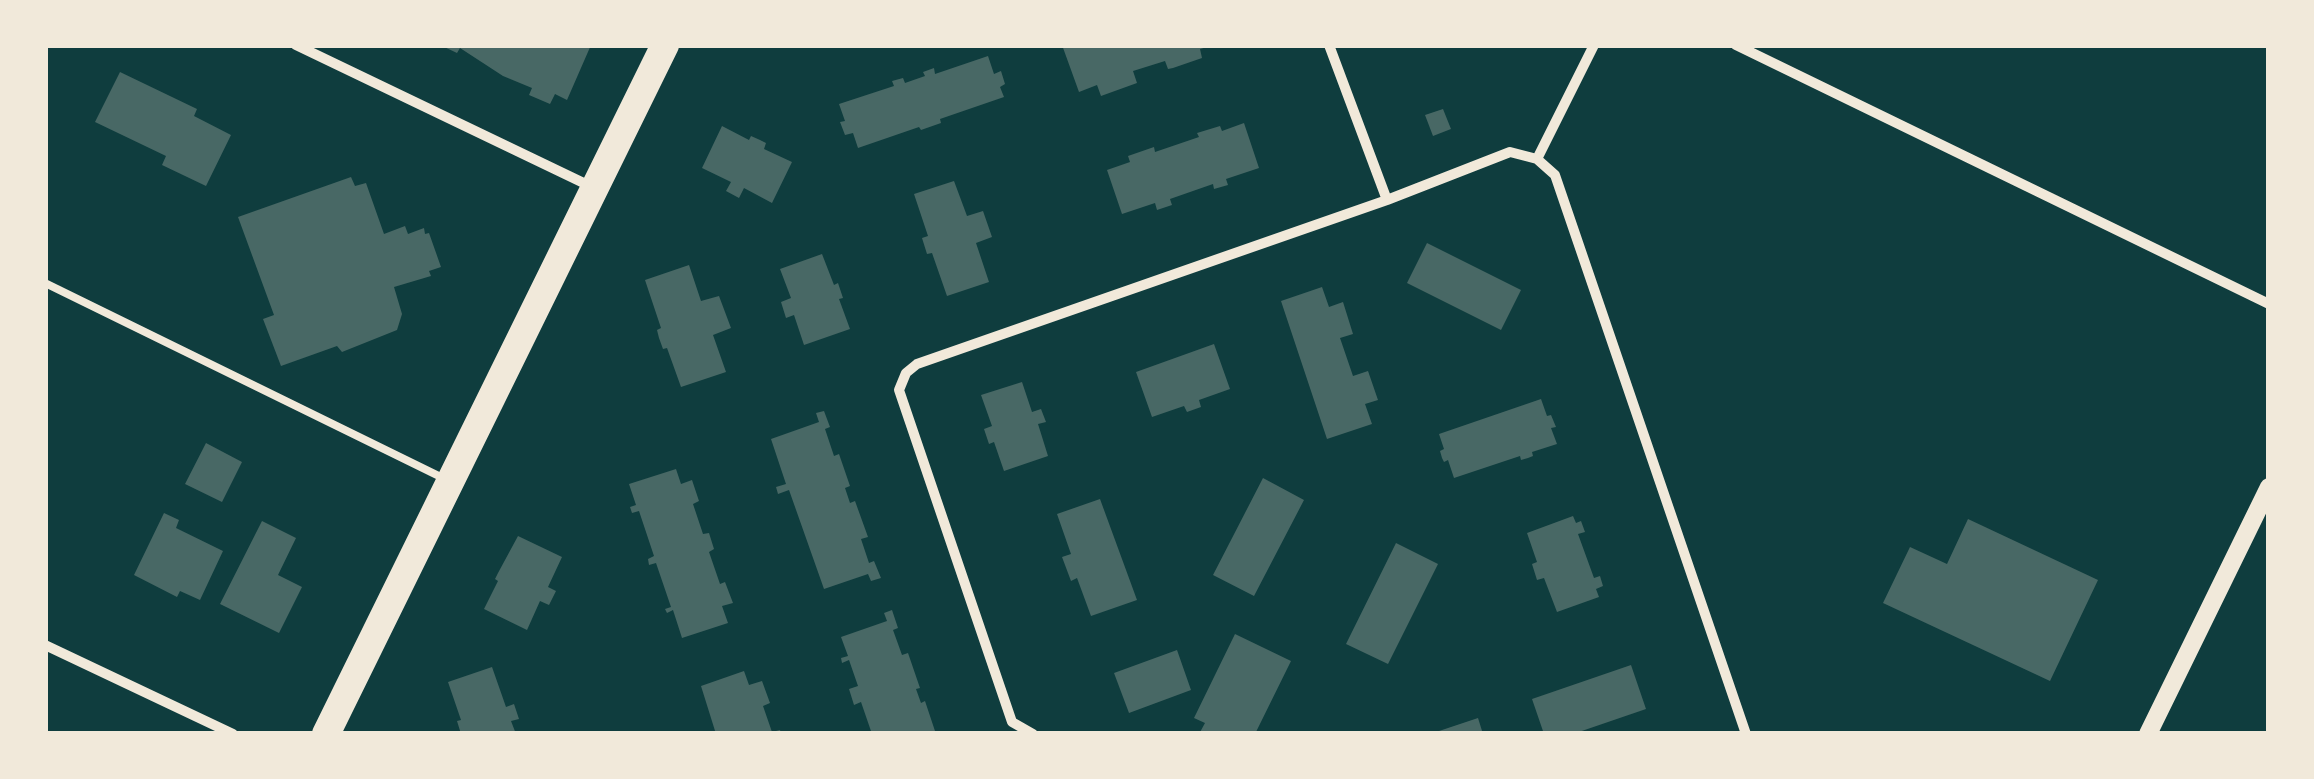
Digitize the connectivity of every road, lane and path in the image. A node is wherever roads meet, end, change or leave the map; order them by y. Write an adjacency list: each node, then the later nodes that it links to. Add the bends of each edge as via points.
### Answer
1 (296, 45): 7 (street)
2 (665, 45): 7 (highway)
3 (1329, 45): 8 (street)
4 (1594, 45): 6 (street)
5 (1736, 45): 10 (street)
6 (1538, 159): 8 (street, via 1510,152); 17 (street, via 1555,175)
7 (594, 188): 11 (highway)
8 (1387, 200): 16 (street, via 906,373 899,390 1012,722)
9 (45, 283): 11 (lane)
10 (2269, 304)
11 (450, 481): 15 (highway)
12 (2269, 486): 18 (street)
13 (45, 645): 14 (street)
14 (233, 734)
15 (326, 734)
16 (1032, 734)
17 (1746, 734)
18 (2148, 734)

